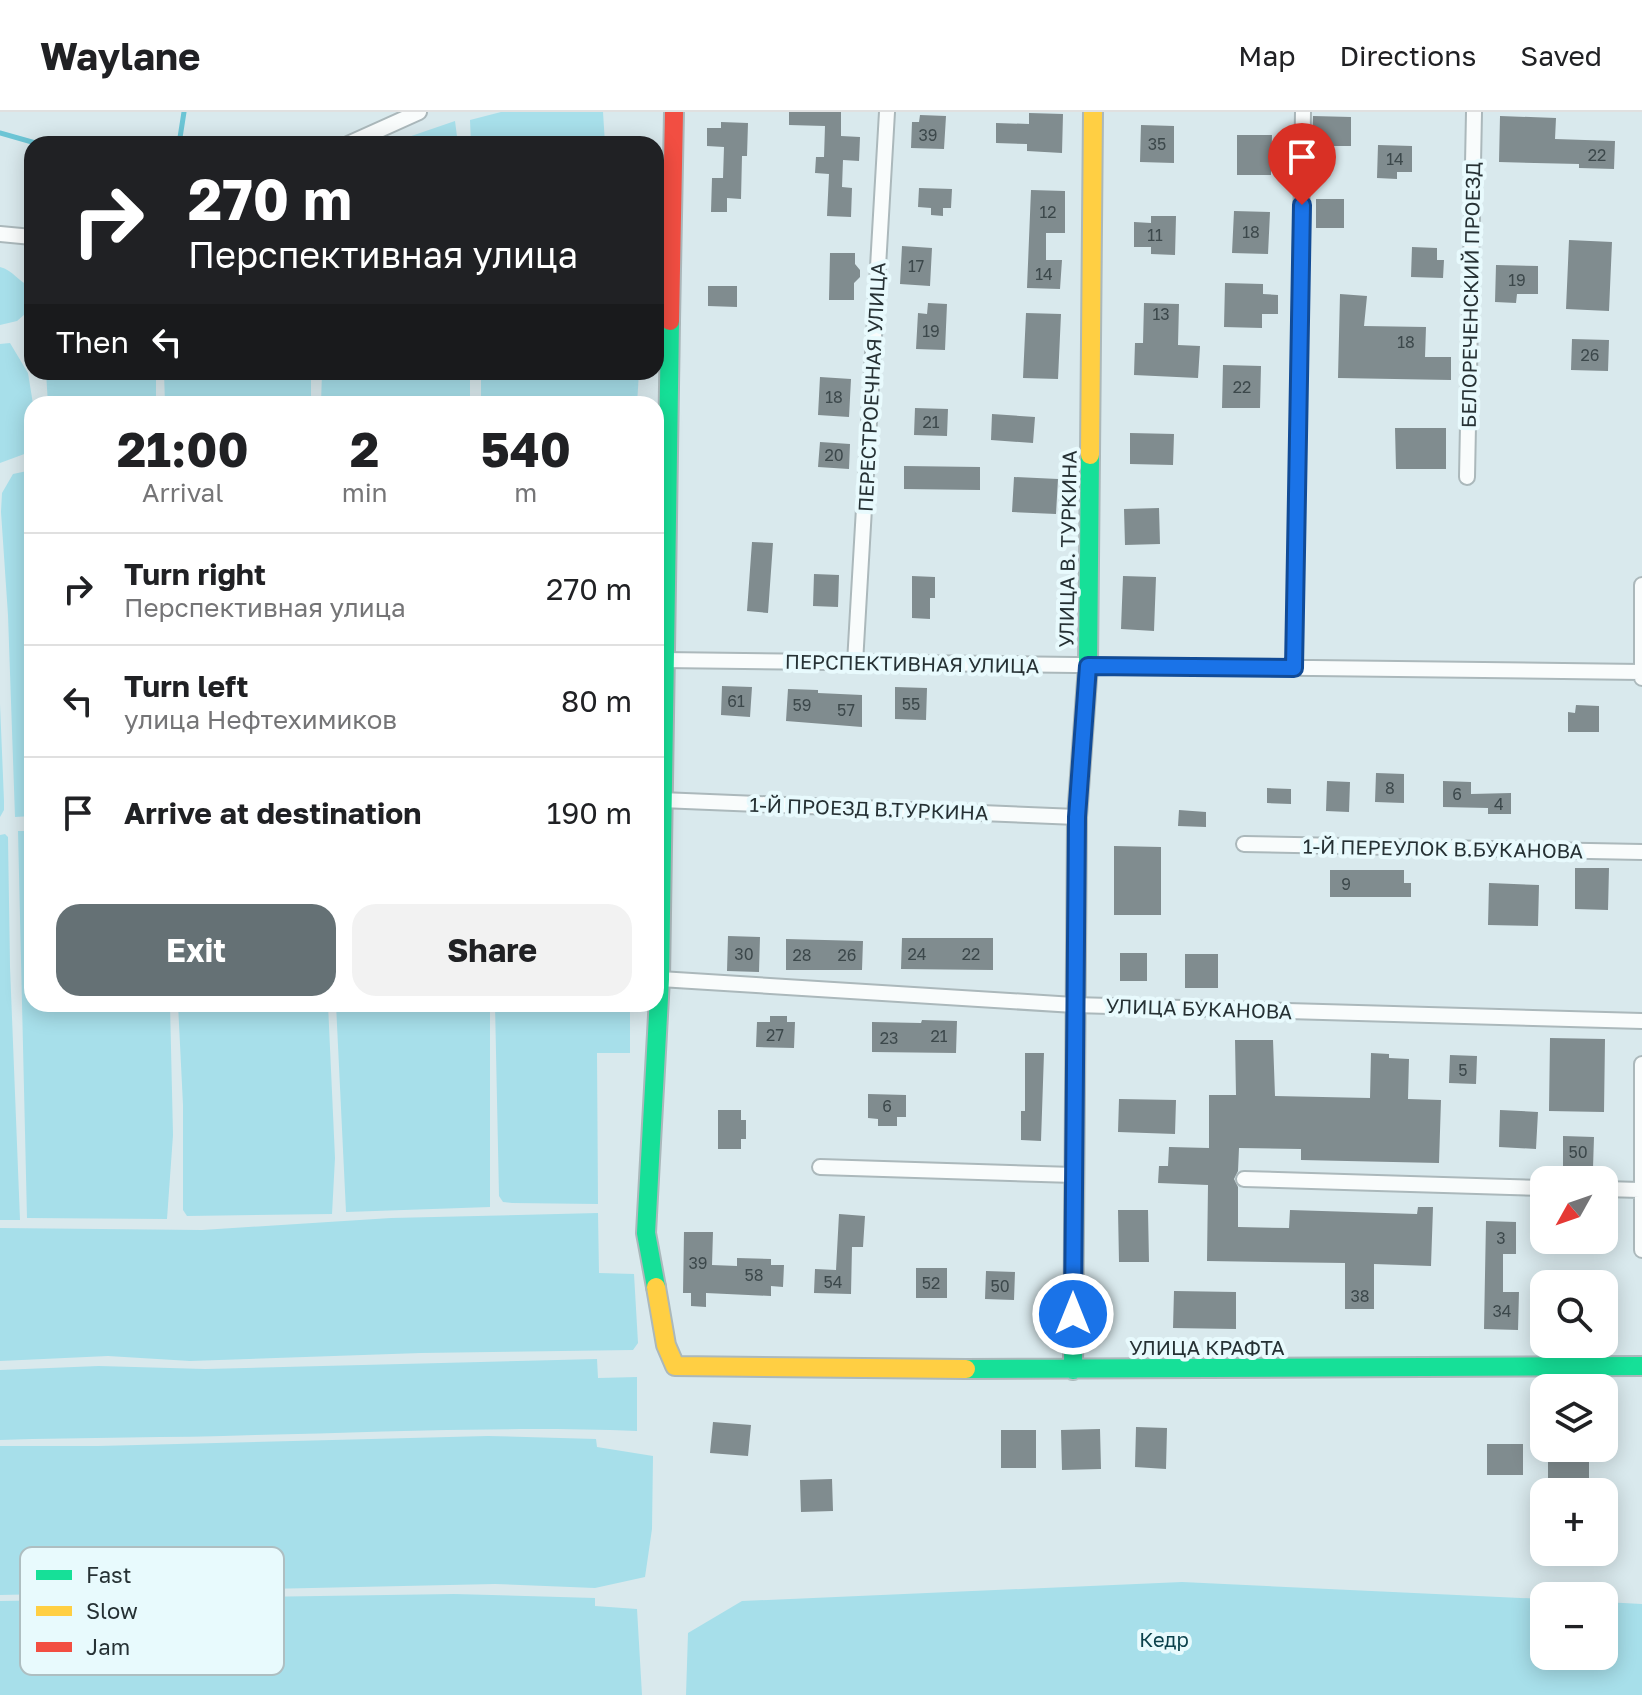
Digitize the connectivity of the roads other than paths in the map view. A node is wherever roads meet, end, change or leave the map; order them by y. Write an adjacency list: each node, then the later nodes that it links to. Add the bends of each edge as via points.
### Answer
1 (419, 112): 7 (street)
2 (674, 112): 12 (street)
3 (887, 112): 14 (street, ПЕРЕСТРОЕЧНАЯ УЛИЦА)
4 (1093, 112): 15 (street, УЛИЦА В. ТУРКИНА)
5 (1303, 112): 16 (street)
6 (1474, 112): 10 (street, БЕЛОРЕЧЕНСКИЙ ПРОЕЗД)
7 (366, 136)
8 (0, 234): 9 (street)
9 (24, 236)
10 (1467, 477)
11 (1642, 585): 17 (street)
12 (664, 610)
13 (664, 660): 14 (street, ПЕРСПЕКТИВНАЯ УЛИЦА)
14 (855, 663): 15 (street, ПЕРСПЕКТИВНАЯ УЛИЦА)
15 (1088, 666): 16 (street, ПЕРСПЕКТИВНАЯ УЛИЦА); 19 (street, УЛИЦА В. ТУРКИНА)
16 (1294, 668): 17 (street, ПЕРСПЕКТИВНАЯ УЛИЦА)
17 (1641, 675)
18 (664, 800): 19 (street, 1-Й ПРОЕЗД В.ТУРКИНА)
19 (1077, 817): 23 (street, УЛИЦА В. ТУРКИНА)
20 (1244, 844): 21 (street, 1-Й ПЕРЕУЛОК В.БУКАНОВА)
21 (1642, 852)
22 (664, 979): 23 (street, УЛИЦА БУКАНОВА)
23 (1074, 1005): 25 (street, УЛИЦА БУКАНОВА); 28 (street, УЛИЦА В. ТУРКИНА)
24 (658, 1012): 35 (street, УЛИЦА КРАФТА, via 646,1233 666,1345 675,1366)
25 (1642, 1021)
26 (1642, 1064): 32 (street)
27 (820, 1167): 28 (street)
28 (1074, 1175): 35 (street, УЛИЦА В. ТУРКИНА)
29 (1244, 1179): 30 (street)
30 (1530, 1188)
31 (1618, 1189): 32 (street)
32 (1640, 1190): 33 (street)
33 (1642, 1250)
34 (1642, 1366): 35 (street, УЛИЦА КРАФТА)
35 (1073, 1370)

